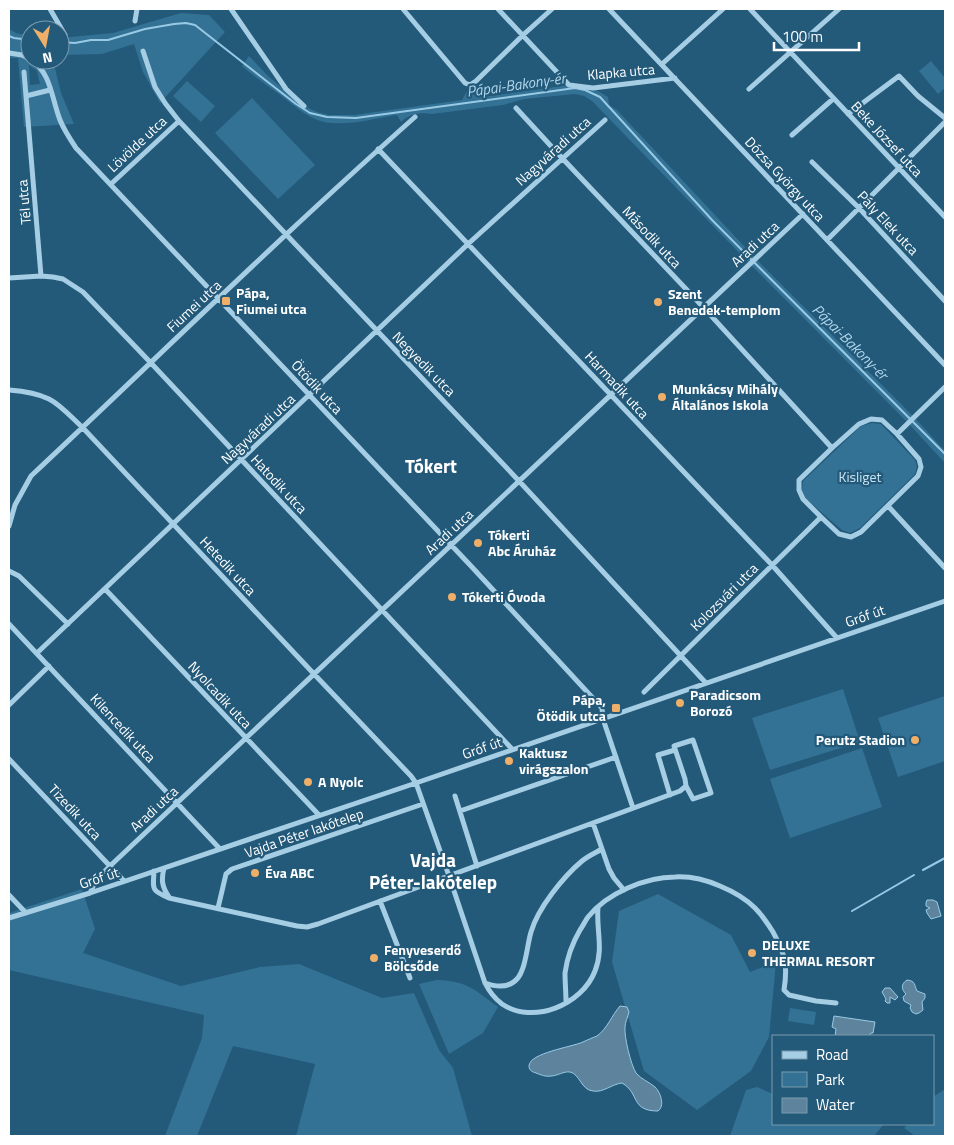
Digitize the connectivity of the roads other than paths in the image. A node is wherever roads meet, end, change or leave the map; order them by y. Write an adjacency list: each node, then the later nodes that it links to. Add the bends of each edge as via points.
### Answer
1 (50, 9): 11 (street)
2 (137, 9): 12 (street)
3 (231, 9): 24 (street, via 286,89)
4 (403, 9): 13 (street, via 470,85)
5 (498, 9): 13 (street)
6 (552, 9): 13 (street)
7 (609, 9): 16 (street, Dózsa György utca)
8 (723, 9): 16 (street)
9 (750, 9): 15 (street, Beke József utca)
10 (839, 10): 15 (street)
11 (56, 20)
12 (135, 22)
13 (523, 35): 19 (street, Klapka utca, via 569,84 593,88)
14 (143, 51): 30 (street, Negyedik utca, via 155,86)
15 (791, 52): 20 (street); 23 (street, Beke József utca)
16 (662, 64): 19 (street, Dózsa György utca)
17 (43, 70): 21 (street, Ötödik utca)
18 (24, 72): 22 (street, Tél utca)
19 (675, 78): 39 (street, Dózsa György utca)
20 (749, 89)
21 (50, 90): 22 (street); 37 (street, Ötödik utca, via 66,133)
22 (26, 96): 44 (street, Tél utca)
23 (833, 98): 26 (street, Beke József utca); 32 (street, Beke József utca)
24 (304, 106)
25 (516, 108): 34 (street, Második utca)
26 (848, 114): 28 (street, via 899,76); 36 (street, Beke József utca)
27 (415, 117): 33 (street, Fiumei utca)
28 (945, 118)
29 (605, 120): 34 (street, Nagyváradi utca)
30 (179, 121): 37 (street, Lövölde utca); 41 (street, Negyedik utca)
31 (945, 122): 36 (street)
32 (792, 135)
33 (378, 149): 41 (street, Fiumei utca); 43 (street, Harmadik utca)
34 (562, 158): 43 (street, Nagyváradi utca); 48 (street, Második utca)
35 (812, 162): 38 (street, Pály Elek utca)
36 (898, 168): 38 (street); 40 (street, Beke József utca)
37 (111, 184): 46 (street, Ötödik utca)
38 (859, 208): 42 (street); 47 (street, Pály Elek utca)
39 (803, 214): 42 (street, Dózsa György utca); 48 (street, Aradi utca)
40 (945, 217)
41 (286, 235): 46 (street, Fiumei utca); 49 (street, Negyedik utca)
42 (827, 240): 51 (street, Dózsa György utca)
43 (468, 244): 49 (street, Nagyváradi utca); 54 (street, Harmadik utca)
44 (41, 276): 45 (street, Hatodik utca); 50 (street, Hatodik utca, via 63,279 83,292)
45 (9, 278)
46 (218, 299): 50 (street, Fiumei utca); 55 (street, Ötödik utca)
47 (945, 301)
48 (704, 308): 54 (street, Aradi utca); 58 (street, Második utca)
49 (377, 331): 55 (street, Nagyváradi utca); 60 (street, Negyedik utca)
50 (151, 363): 56 (street, Fiumei utca); 59 (street, Hatodik utca)
51 (945, 365)
52 (945, 387): 57 (street)
53 (9, 390): 56 (street, Hetedik utca, via 49,399)
54 (611, 395): 60 (street, Aradi utca); 66 (street, Harmadik utca)
55 (310, 396): 59 (street, Nagyváradi utca); 65 (street, Ötödik utca)
56 (83, 428): 63 (street, Hetedik utca); 64 (street, Fiumei utca, via 31,476 15,505)
57 (897, 434): 58 (street, via 882,420 871,419 859,424); 61 (street, via 919,459 921,467 918,476)
58 (832, 448): 62 (street, via 799,480 803,499)
59 (240, 459): 63 (street, Nagyváradi utca); 71 (street, Hatodik utca)
60 (520, 481): 65 (street, Aradi utca); 76 (street, Negyedik utca)
61 (888, 506): 62 (street, via 862,532 851,537 839,534); 67 (street)
62 (820, 517): 66 (street, Kolozsvári utca)
63 (173, 524): 69 (street, Nagyváradi utca); 78 (street, Hetedik utca)
64 (9, 526)
65 (451, 545): 71 (street, Aradi utca); 82 (street, Ötödik utca, via 602,708)
66 (772, 565): 74 (street, Harmadik utca); 76 (street, Kolozsvári utca)
67 (945, 568)
68 (9, 571): 73 (street, via 19,576)
69 (105, 589): 73 (street, Nagyváradi utca); 83 (street, Nyolcadik utca)
70 (945, 601): 74 (street, Gróf út)
71 (383, 610): 78 (street, Aradi utca); 84 (street, Hatodik utca)
72 (9, 624): 75 (street, Kilencedik utca)
73 (68, 624): 75 (street, Nagyváradi utca)
74 (837, 638): 79 (street, Gróf út)
75 (38, 653): 77 (street, Kilencedik utca)
76 (681, 655): 79 (street, Negyedik utca); 80 (street, Kolozsvári utca)
77 (50, 666): 81 (street); 92 (street, Kilencedik utca)
78 (314, 674): 83 (street, Aradi utca); 88 (street, Hetedik utca)
79 (706, 682): 82 (street, Gróf út)
80 (644, 692)
81 (9, 705)
82 (603, 719): 84 (street, Gróf út); 86 (street)
83 (246, 738): 92 (street, Aradi utca); 96 (street, Nyolcadik utca)
84 (512, 749): 88 (street, Gróf út)
85 (675, 750): 89 (street); 89 (street, via 674,746 693,740 711,793 693,799); 90 (street, via 658,755)
86 (616, 757): 94 (street); 95 (street)
87 (9, 759): 100 (street, Tizedik utca)
88 (416, 783): 93 (street); 96 (street, Gróf út)
89 (686, 786): 90 (street)
90 (670, 795): 94 (street)
91 (455, 796): 95 (street)
92 (177, 803): 98 (street, Kilencedik utca); 100 (street, Aradi utca)
93 (423, 804): 104 (street); 112 (street, Vajda Péter lakótelep, via 232,869 226,874)
94 (633, 808): 97 (street)
95 (460, 811): 101 (street)
96 (319, 816): 98 (street, Gróf út)
97 (593, 823): 99 (street); 101 (street)
98 (220, 849): 102 (street, Gróf út)
99 (602, 849): 106 (street, via 609,869); 116 (street, via 572,870 550,896 532,929 517,979 501,987)
100 (110, 866): 105 (street, Tizedik utca); 107 (street, Aradi utca, via 96,880)
101 (477, 866): 104 (street)
102 (164, 868): 103 (street, Gróf út); 109 (street, via 162,885)
103 (154, 871): 105 (street, Gróf út); 109 (street, via 156,892)
104 (449, 876): 110 (street); 116 (street)
105 (124, 882): 107 (street, Gróf út)
106 (624, 890): 111 (street); 118 (street, via 656,879 676,877 709,882 742,897 755,907 777,939 785,957 784,990 789,995)
107 (90, 893): 113 (street, Gróf út)
108 (9, 895): 113 (street)
109 (169, 898): 112 (street)
110 (380, 902): 112 (street, via 307,927); 115 (street)
111 (598, 907): 117 (street, via 577,935 569,953 565,972); 117 (street, via 600,957 588,985)
112 (218, 908)
113 (26, 913): 114 (street, Gróf út)
114 (9, 918)
115 (410, 978)
116 (485, 983): 117 (street, via 492,995 513,1010 541,1012)
117 (566, 1003)
118 (836, 1003)

